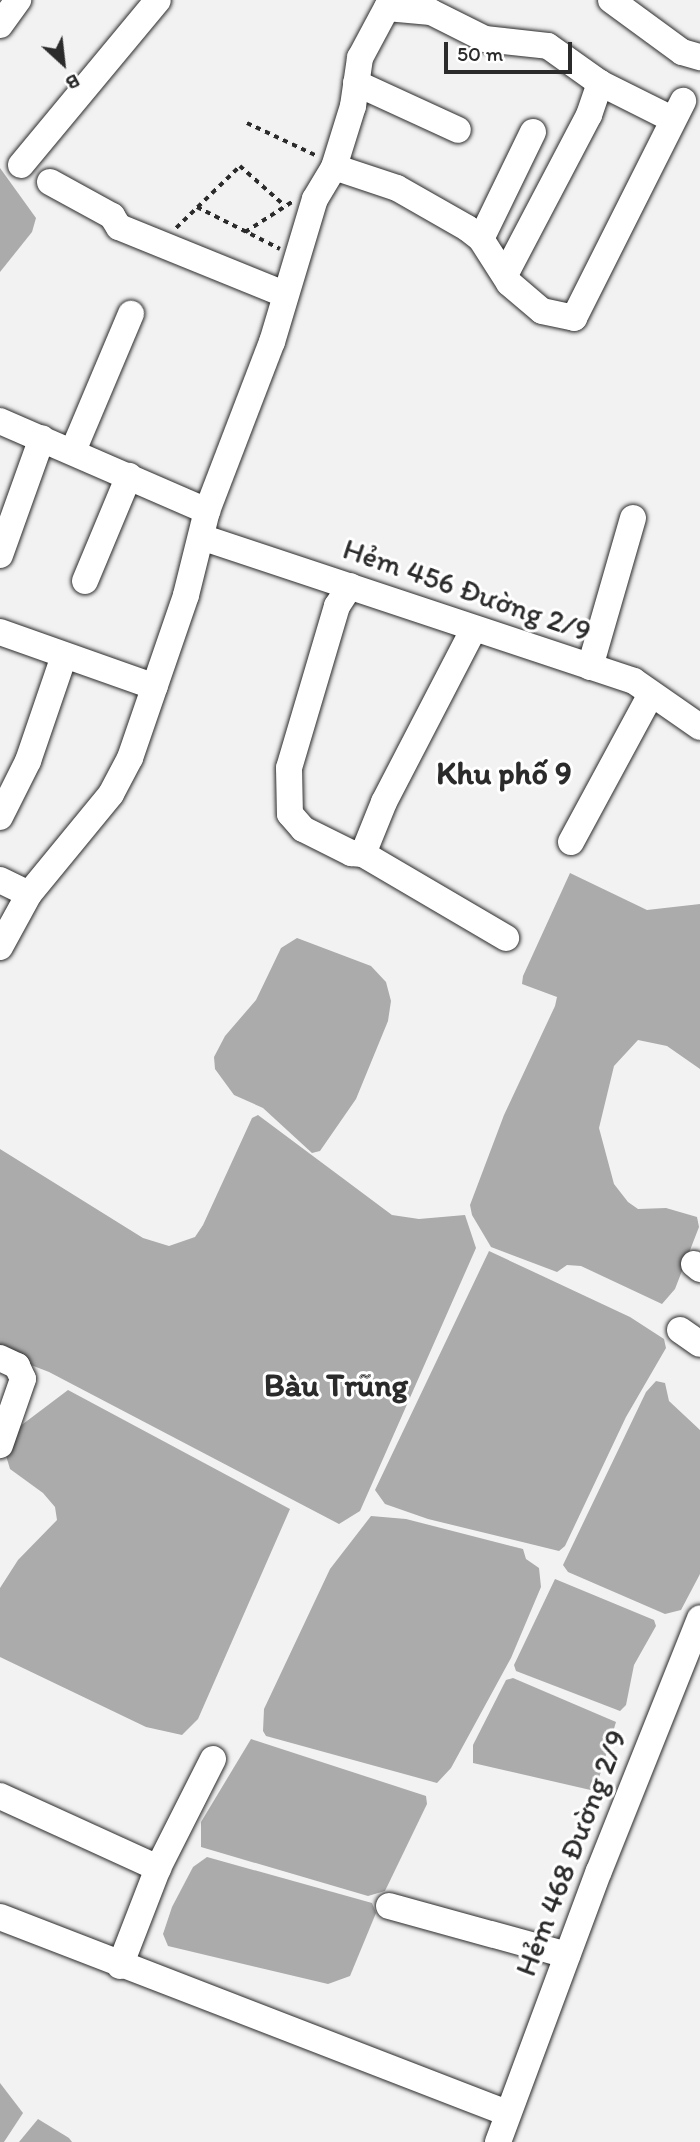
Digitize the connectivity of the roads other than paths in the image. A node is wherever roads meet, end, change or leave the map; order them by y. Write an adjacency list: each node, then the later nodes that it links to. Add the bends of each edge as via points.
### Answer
1 (18, 0): 5 (street)
2 (158, 0): 11 (street)
3 (611, 0): 6 (street, via 682,52)
4 (389, 4): 7 (street, via 360,58); 8 (street, via 431,12 485,39 548,46)
5 (0, 25)
6 (700, 57)
7 (356, 83): 9 (street); 12 (street)
8 (600, 83): 15 (street, via 589,115); 15 (street, via 672,107 575,318 542,311)
9 (458, 130)
10 (533, 132): 14 (street)
11 (21, 164)
12 (334, 167): 14 (street, via 397,188); 16 (street, via 315,199)
13 (50, 182): 16 (street, via 112,216 119,227)
14 (481, 239): 15 (street)
15 (505, 275)
16 (284, 293): 22 (street, via 272,342)
17 (131, 314): 20 (street)
18 (0, 421): 19 (street)
19 (42, 438): 20 (street); 25 (street)
20 (73, 451): 21 (street)
21 (129, 476): 22 (street); 26 (street)
22 (206, 511): 24 (street)
23 (633, 518): 31 (street)
24 (201, 537): 27 (street, Hẻm 456 Đường 2/9); 32 (street)
25 (0, 555)
26 (85, 581)
27 (350, 586): 28 (street, Hẻm 456 Đường 2/9); 37 (street, via 337,606 321,659 289,768 286,799 290,814 303,829 351,853)
28 (473, 631): 31 (street, Hẻm 456 Đường 2/9); 37 (street, via 384,802)
29 (0, 632): 30 (street)
30 (64, 656): 32 (street); 35 (street, via 28,761)
31 (590, 667): 33 (street, Hẻm 456 Đường 2/9, via 634,681)
32 (155, 687): 39 (street, via 111,794)
33 (651, 694): 34 (street, Hẻm 456 Đường 2/9); 36 (street)
34 (700, 727)
35 (0, 817)
36 (571, 842)
37 (363, 854): 40 (street)
38 (0, 880): 39 (street)
39 (29, 894): 41 (street)
40 (506, 938)
41 (0, 947)
42 (0, 1358): 43 (street, via 17,1366 23,1379)
43 (0, 1445)
44 (700, 1618): 50 (street, Hẻm 468 Đường 2/9)
45 (213, 1759): 47 (street)
46 (0, 1796): 47 (street)
47 (158, 1868): 51 (street)
48 (389, 1906): 50 (street)
49 (0, 1917): 51 (street)
50 (567, 1955): 52 (street, Hẻm 468 Đường 2/9)
51 (120, 1966): 52 (street)
52 (507, 2113): 53 (street, Hẻm 468 Đường 2/9)
53 (498, 2142)

